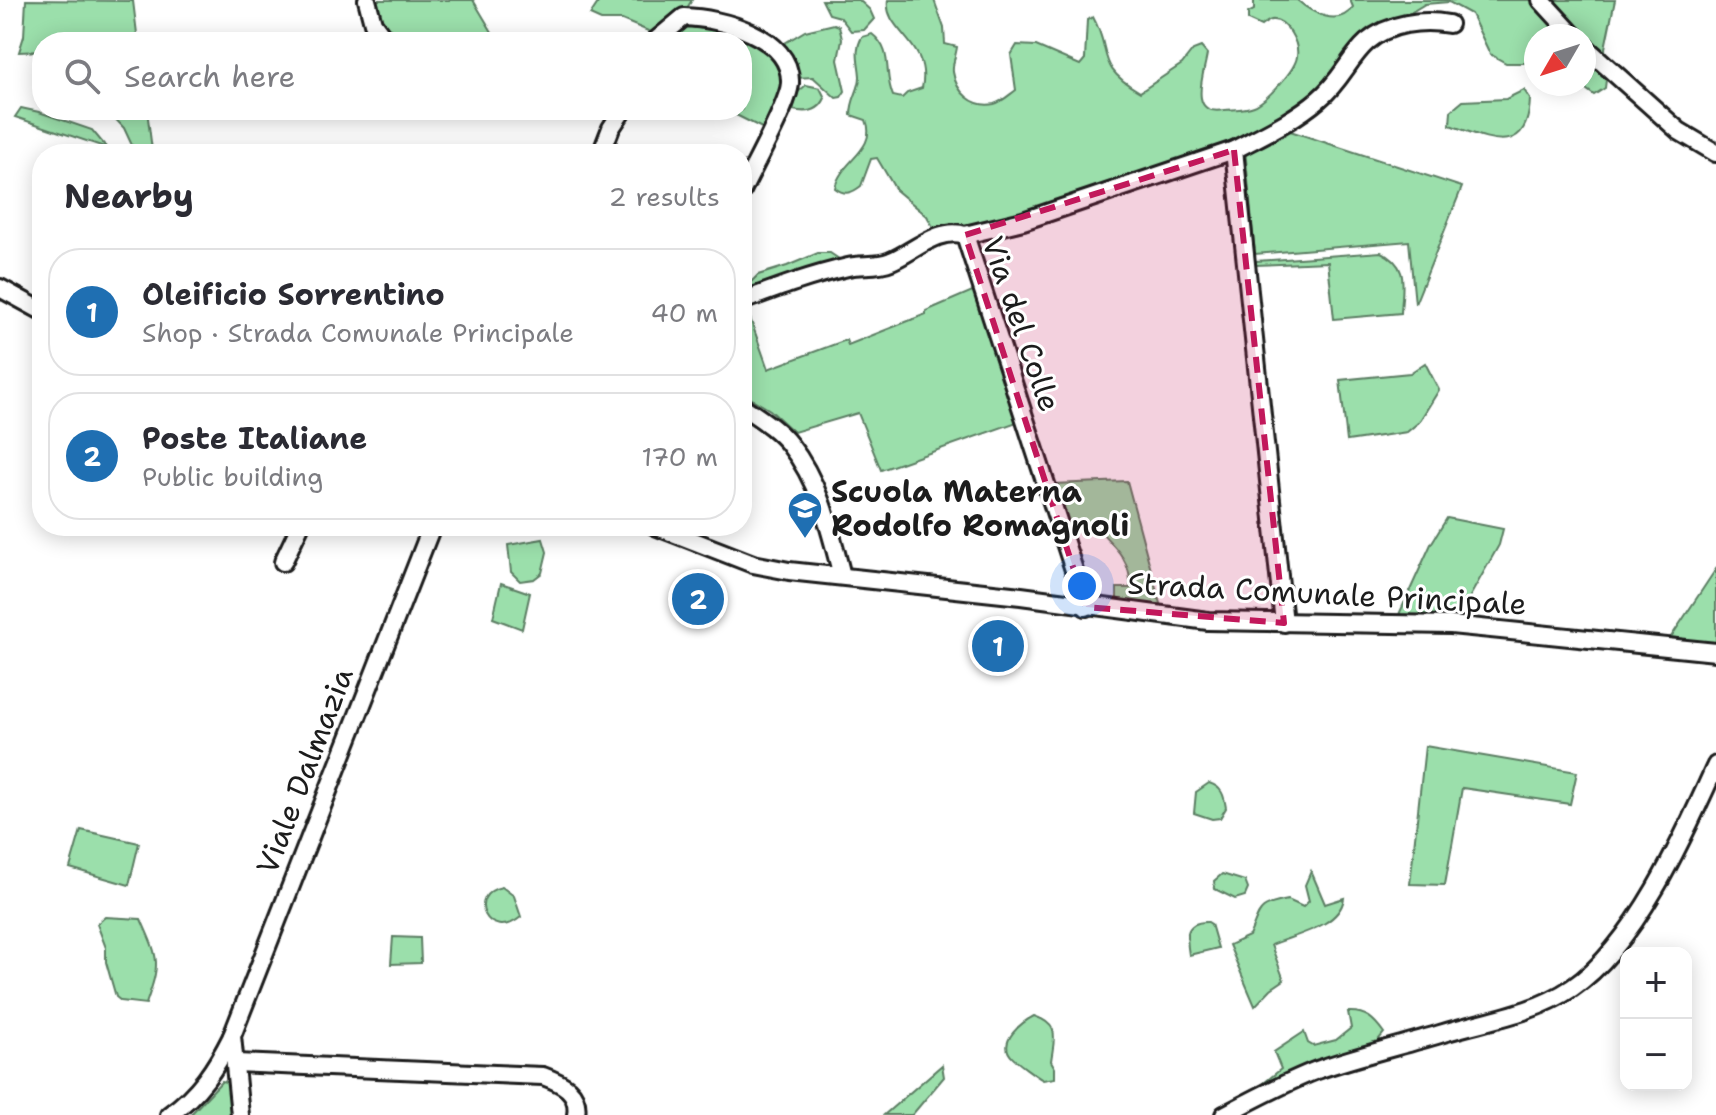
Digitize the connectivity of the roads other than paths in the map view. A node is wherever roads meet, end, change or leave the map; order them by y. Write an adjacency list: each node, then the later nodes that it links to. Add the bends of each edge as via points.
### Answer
1 (367, 0): 7 (street)
2 (696, 0): 4 (street)
3 (1541, 0): 6 (street)
4 (684, 17): 8 (street); 9 (street, via 702,17)
5 (1449, 24): 14 (street, via 1430,20 1386,31 1368,42 1337,84 1295,119)
6 (1563, 24)
7 (380, 32)
8 (666, 32)
9 (749, 32)
10 (752, 34): 16 (street, via 778,52 790,84)
11 (1596, 57): 15 (street, via 1679,131)
12 (616, 120): 13 (street)
13 (605, 144)
14 (1234, 150): 17 (street, via 1023,221); 28 (street)
15 (1716, 153)
16 (752, 170)
17 (965, 235): 19 (street, Via del Colle, via 934,238 889,262 849,267); 27 (street, Via del Colle)
18 (0, 288): 20 (street)
19 (752, 297)
20 (32, 306)
21 (752, 414): 26 (street, via 789,443 802,464 818,493)
22 (295, 536): 25 (street)
23 (428, 536): 31 (street, Viale Dalmazia)
24 (681, 536): 26 (street, Strada Comunale Principale, via 753,564)
25 (283, 562)
26 (842, 576): 27 (street, Strada Comunale Principale)
27 (1086, 607): 28 (street, Strada Comunale Principale, via 1208,621)
28 (1284, 623): 29 (street, Strada Comunale Principale, via 1451,625)
29 (1716, 652)
30 (1716, 765): 36 (street, via 1680,845 1630,926 1575,986 1514,1015 1316,1071)
31 (232, 1036): 32 (street, Viale Dalmazia); 33 (street, Viale Dalmazia, via 195,1095)
32 (236, 1063): 34 (street, Viale Dalmazia); 35 (street, via 543,1076 563,1083 572,1093)
33 (169, 1115)
34 (240, 1115)
35 (576, 1115)
36 (1224, 1115)

